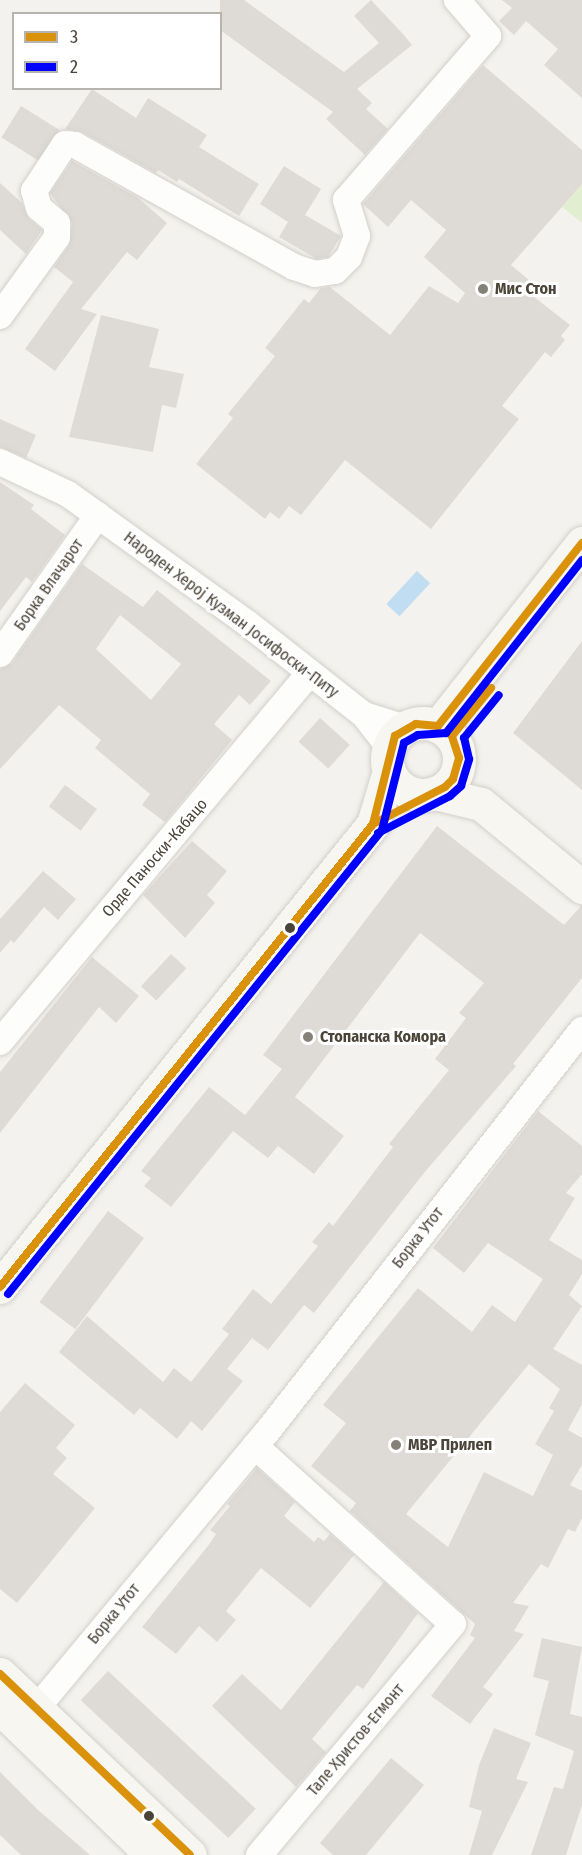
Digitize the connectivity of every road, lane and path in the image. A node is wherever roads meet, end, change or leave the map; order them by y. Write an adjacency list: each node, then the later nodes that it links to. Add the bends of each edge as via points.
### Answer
1 (457, 0): 2 (street, via 488,36 346,200 357,236 349,257 335,271 315,274 294,267 75,145 65,144 34,191 39,208 57,223 57,237)
2 (0, 316)
3 (0, 462): 4 (street, Народен Херој Кузман Јосифоски-Питу, via 68,494)
4 (98, 515): 7 (street, Борка Влачарот); 8 (street, Народен Херој Кузман Јосифоски-Питу, via 247,623)
5 (582, 543): 9 (main road)
6 (582, 577): 9 (main road)
7 (0, 654)
8 (309, 674): 10 (street, Народен Херој Кузман Јосифоски-Питу, via 364,715); 16 (street, Орде Паноски-Кабацо)
9 (450, 740): 10 (main road, via 416,724); 11 (main road, via 453,779); 12 (main road)
10 (394, 749): 11 (main road, via 403,789); 13 (main road)
11 (430, 794): 12 (main road); 13 (main road)
12 (481, 804): 14 (main road)
13 (373, 824): 17 (main road)
14 (582, 887)
15 (582, 1030): 18 (street, Борка Утот)
16 (0, 1042)
17 (0, 1287)
18 (255, 1446): 20 (street, Борка Утот); 23 (street, Тале Христов-Егмонт, via 453,1624)
19 (0, 1674): 20 (main road)
20 (20, 1714): 21 (main road); 22 (main road)
21 (152, 1855)
22 (190, 1855)
23 (259, 1855)

